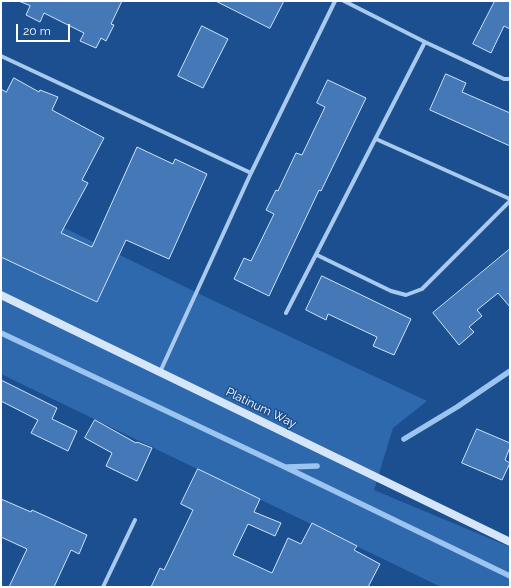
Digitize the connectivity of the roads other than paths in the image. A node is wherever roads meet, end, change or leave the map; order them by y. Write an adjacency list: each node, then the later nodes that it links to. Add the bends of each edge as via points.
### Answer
1 (336, 1): 7 (street)
2 (344, 1): 3 (street)
3 (425, 42): 5 (street, via 504,79); 6 (street)
4 (1, 56): 7 (street)
5 (510, 79)
6 (376, 139): 8 (street); 9 (street)
7 (251, 173): 12 (street)
8 (510, 200): 9 (street, via 422,290 406,295 392,292)
9 (317, 255): 11 (street)
10 (1, 295): 12 (street, Platinum Way)
11 (286, 313)
12 (160, 372): 14 (street, Platinum Way)
13 (135, 520): 15 (street)
14 (510, 542)
15 (103, 587)

